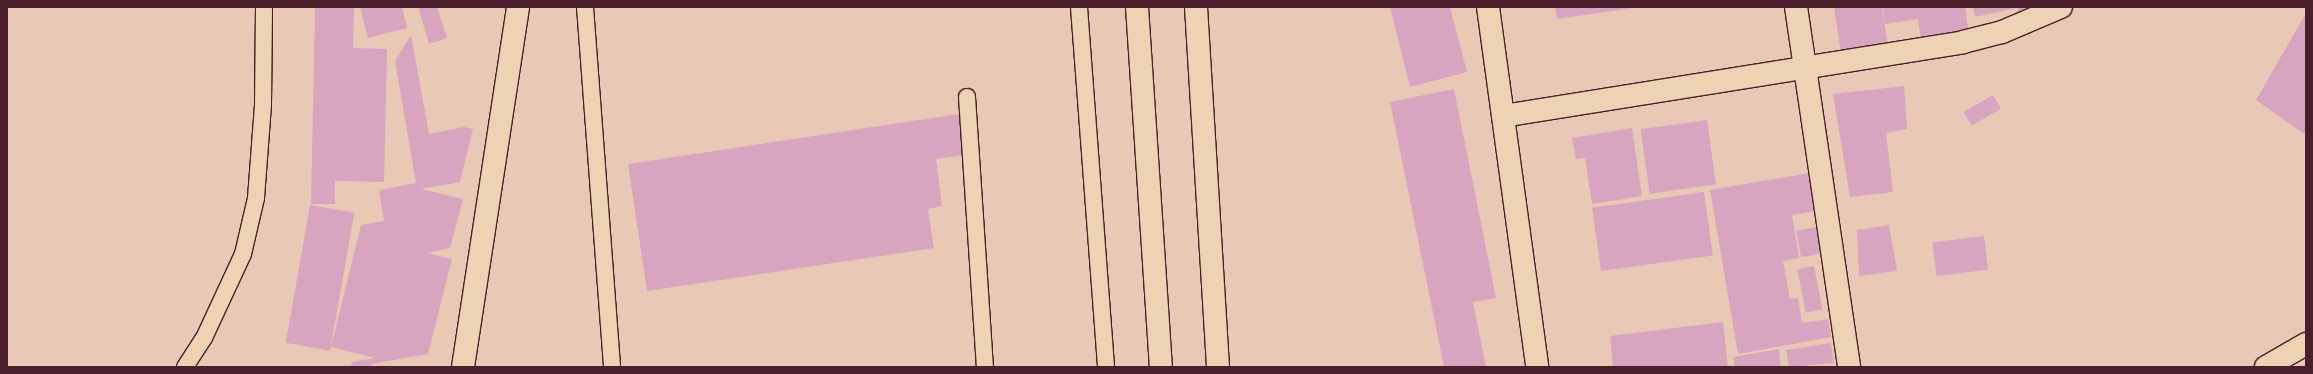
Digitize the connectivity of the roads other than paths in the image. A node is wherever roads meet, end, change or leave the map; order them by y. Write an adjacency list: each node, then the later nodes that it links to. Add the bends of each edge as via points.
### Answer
1 (264, 7): 14 (lane, via 262,104 256,198 243,254 204,338)
2 (518, 7): 15 (street)
3 (585, 7): 16 (lane)
4 (1079, 7): 18 (lane)
5 (1137, 7): 19 (street)
6 (1196, 7): 20 (street)
7 (1488, 7): 12 (street)
8 (1796, 7): 10 (street)
9 (2061, 7): 10 (street, via 2002,32 1963,42)
10 (1805, 67): 12 (street); 22 (street)
11 (967, 98): 17 (lane)
12 (1503, 116): 21 (street)
13 (2306, 344): 23 (street)
14 (184, 367)
15 (463, 367)
16 (612, 367)
17 (985, 367)
18 (1106, 367)
19 (1160, 367)
20 (1218, 367)
21 (1537, 367)
22 (1849, 367)
23 (2266, 367)

